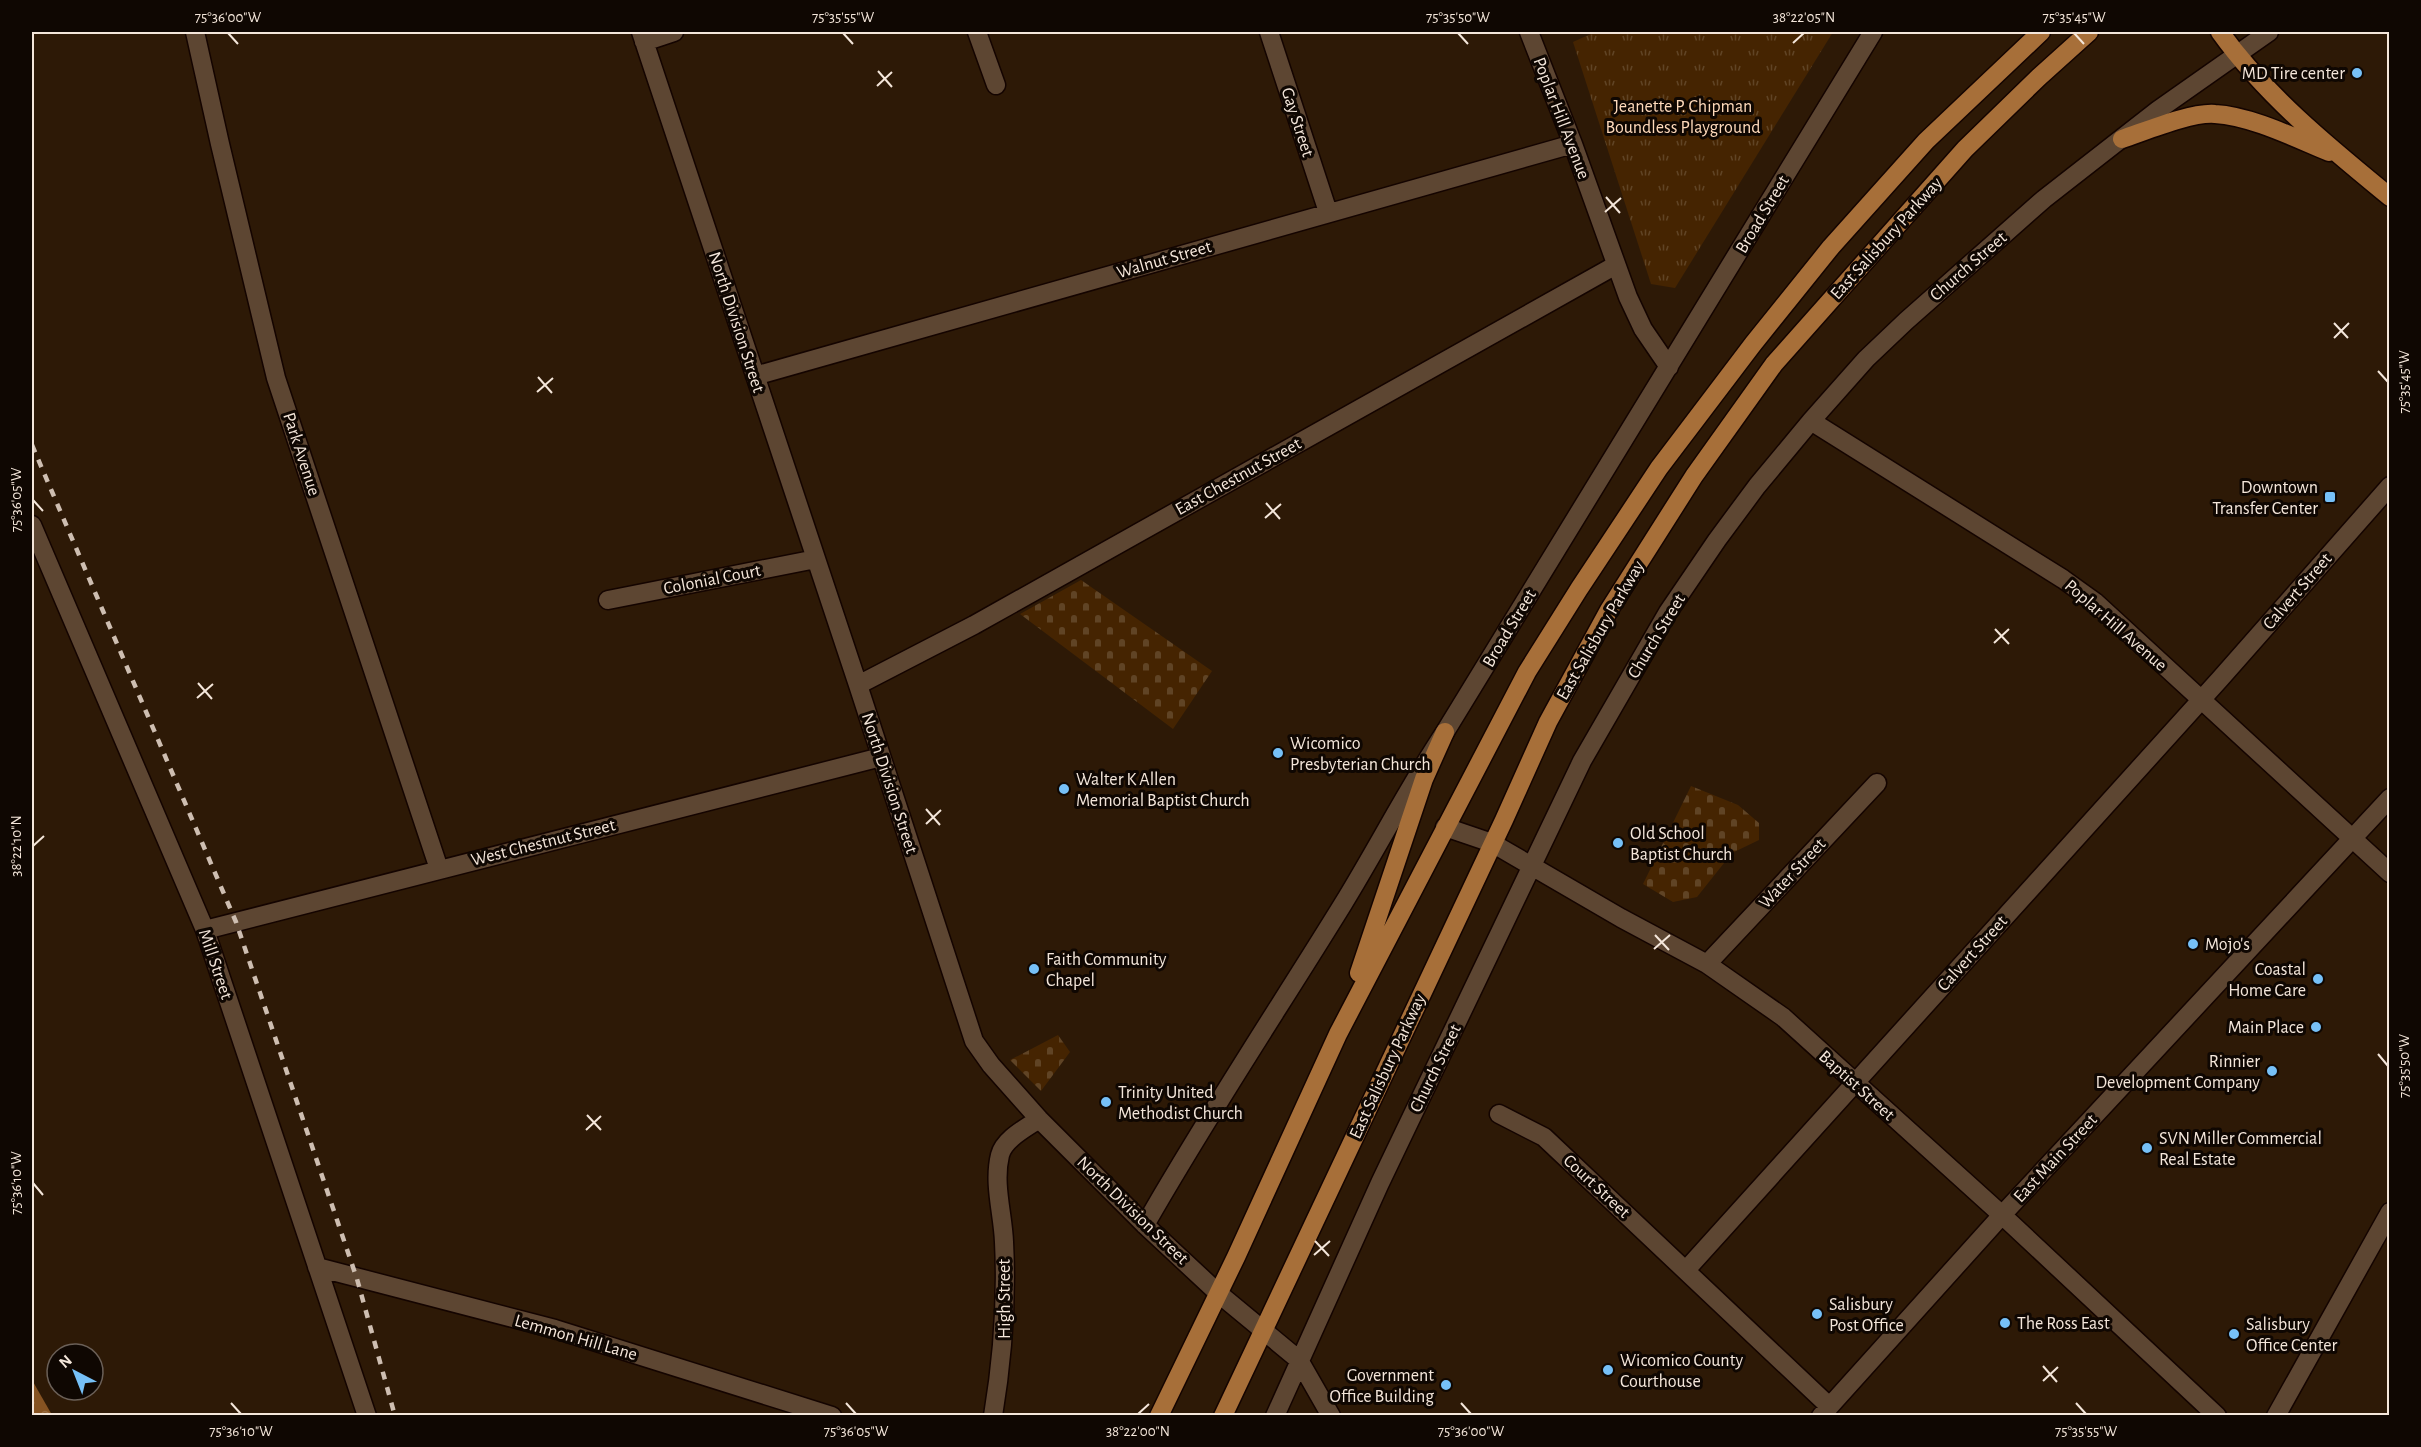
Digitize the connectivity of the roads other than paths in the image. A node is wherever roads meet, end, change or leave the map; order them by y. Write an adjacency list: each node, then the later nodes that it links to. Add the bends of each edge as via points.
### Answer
1 (195, 32): 37 (street, Park Avenue, via 276,378)
2 (674, 32): 11 (street)
3 (977, 32): 13 (street)
4 (1269, 32): 18 (street, Gay Street)
5 (1529, 32): 15 (street, Poplar Hill Avenue)
6 (1873, 32): 20 (street, Broad Street)
7 (2041, 32): 33 (main road, East Salisbury Parkway, via 1926,141 1832,247 1659,468 1527,672)
8 (2089, 32): 35 (main road, East Salisbury Parkway, via 1965,149 1774,364 1694,476 1609,609 1548,722)
9 (2220, 32): 12 (main road)
10 (2269, 32): 12 (street, Church Street)
11 (643, 37): 21 (street, North Division Street)
12 (2237, 55): 14 (street, Church Street); 16 (main road)
13 (996, 85)
14 (2122, 139): 16 (main road, via 2214,114 2248,121); 22 (street, Church Street, via 2044,200 1906,321)
15 (1573, 144): 18 (street, Walnut Street); 19 (street, Poplar Hill Avenue)
16 (2341, 156): 17 (main road)
17 (2390, 197)
18 (1328, 213): 21 (street, Walnut Street)
19 (1616, 265): 20 (street, Poplar Hill Avenue, via 1643,329); 27 (street, East Chestnut Street, via 974,625)
20 (1669, 367): 29 (street, Broad Street)
21 (755, 376): 25 (street, North Division Street)
22 (1811, 421): 28 (street, Poplar Hill Avenue, via 2063,579 2095,603); 36 (street, Church Street, via 1757,486 1668,612 1582,761)
23 (2390, 486): 28 (street, Calvert Street)
24 (32, 525): 39 (street, Mill Street)
25 (816, 558): 26 (street, Colonial Court); 27 (street, North Division Street)
26 (608, 600)
27 (858, 685): 30 (street, North Division Street)
28 (2201, 700): 34 (street, Poplar Hill Avenue); 42 (street, Calvert Street)
29 (1445, 732): 41 (main road, via 1424,779); 47 (street, Broad Street)
30 (881, 757): 37 (street, West Chestnut Street); 44 (street, North Division Street, via 974,1041)
31 (1877, 783): 40 (street, Water Street)
32 (2390, 798): 34 (street, East Main Street)
33 (1445, 827): 35 (street, Baptist Street); 41 (main road, East Salisbury Parkway)
34 (2352, 838): 38 (street, Poplar Hill Avenue); 46 (street, East Main Street)
35 (1492, 843): 36 (street, Baptist Street); 51 (main road, East Salisbury Parkway)
36 (1531, 867): 40 (street, Baptist Street); 52 (street, Church Street)
37 (439, 869): 39 (street, West Chestnut Street)
38 (2390, 873)
39 (205, 930): 48 (street, Mill Street)
40 (1707, 964): 42 (street, Baptist Street, via 1783,1017)
41 (1338, 1034): 50 (main road, East Salisbury Parkway)
42 (1854, 1083): 46 (street, Baptist Street); 49 (street, Calvert Street)
43 (1499, 1114): 49 (street, Court Street, via 1544,1137)
44 (1039, 1119): 47 (street, North Division Street); 56 (street, High Street, via 1013,1137 1000,1153 1004,1339)
45 (2390, 1212): 62 (street)
46 (2002, 1215): 53 (street, East Main Street); 61 (street, Baptist Street)
47 (1145, 1225): 50 (street, North Division Street)
48 (317, 1267): 54 (street, Mill Street); 55 (street, Lemmon Hill Lane, via 555,1329)
49 (1686, 1270): 53 (street)
50 (1218, 1293): 51 (street, North Division Street); 57 (main road, East Salisbury Parkway)
51 (1262, 1329): 52 (street, North Division Street); 58 (main road, East Salisbury Parkway)
52 (1299, 1360): 59 (street, Church Street); 60 (street, North Division Street)
53 (1825, 1411)
54 (368, 1416)
55 (832, 1416)
56 (993, 1416)
57 (1159, 1416)
58 (1223, 1416)
59 (1275, 1416)
60 (1330, 1416)
61 (2217, 1416)
62 (2276, 1416)

